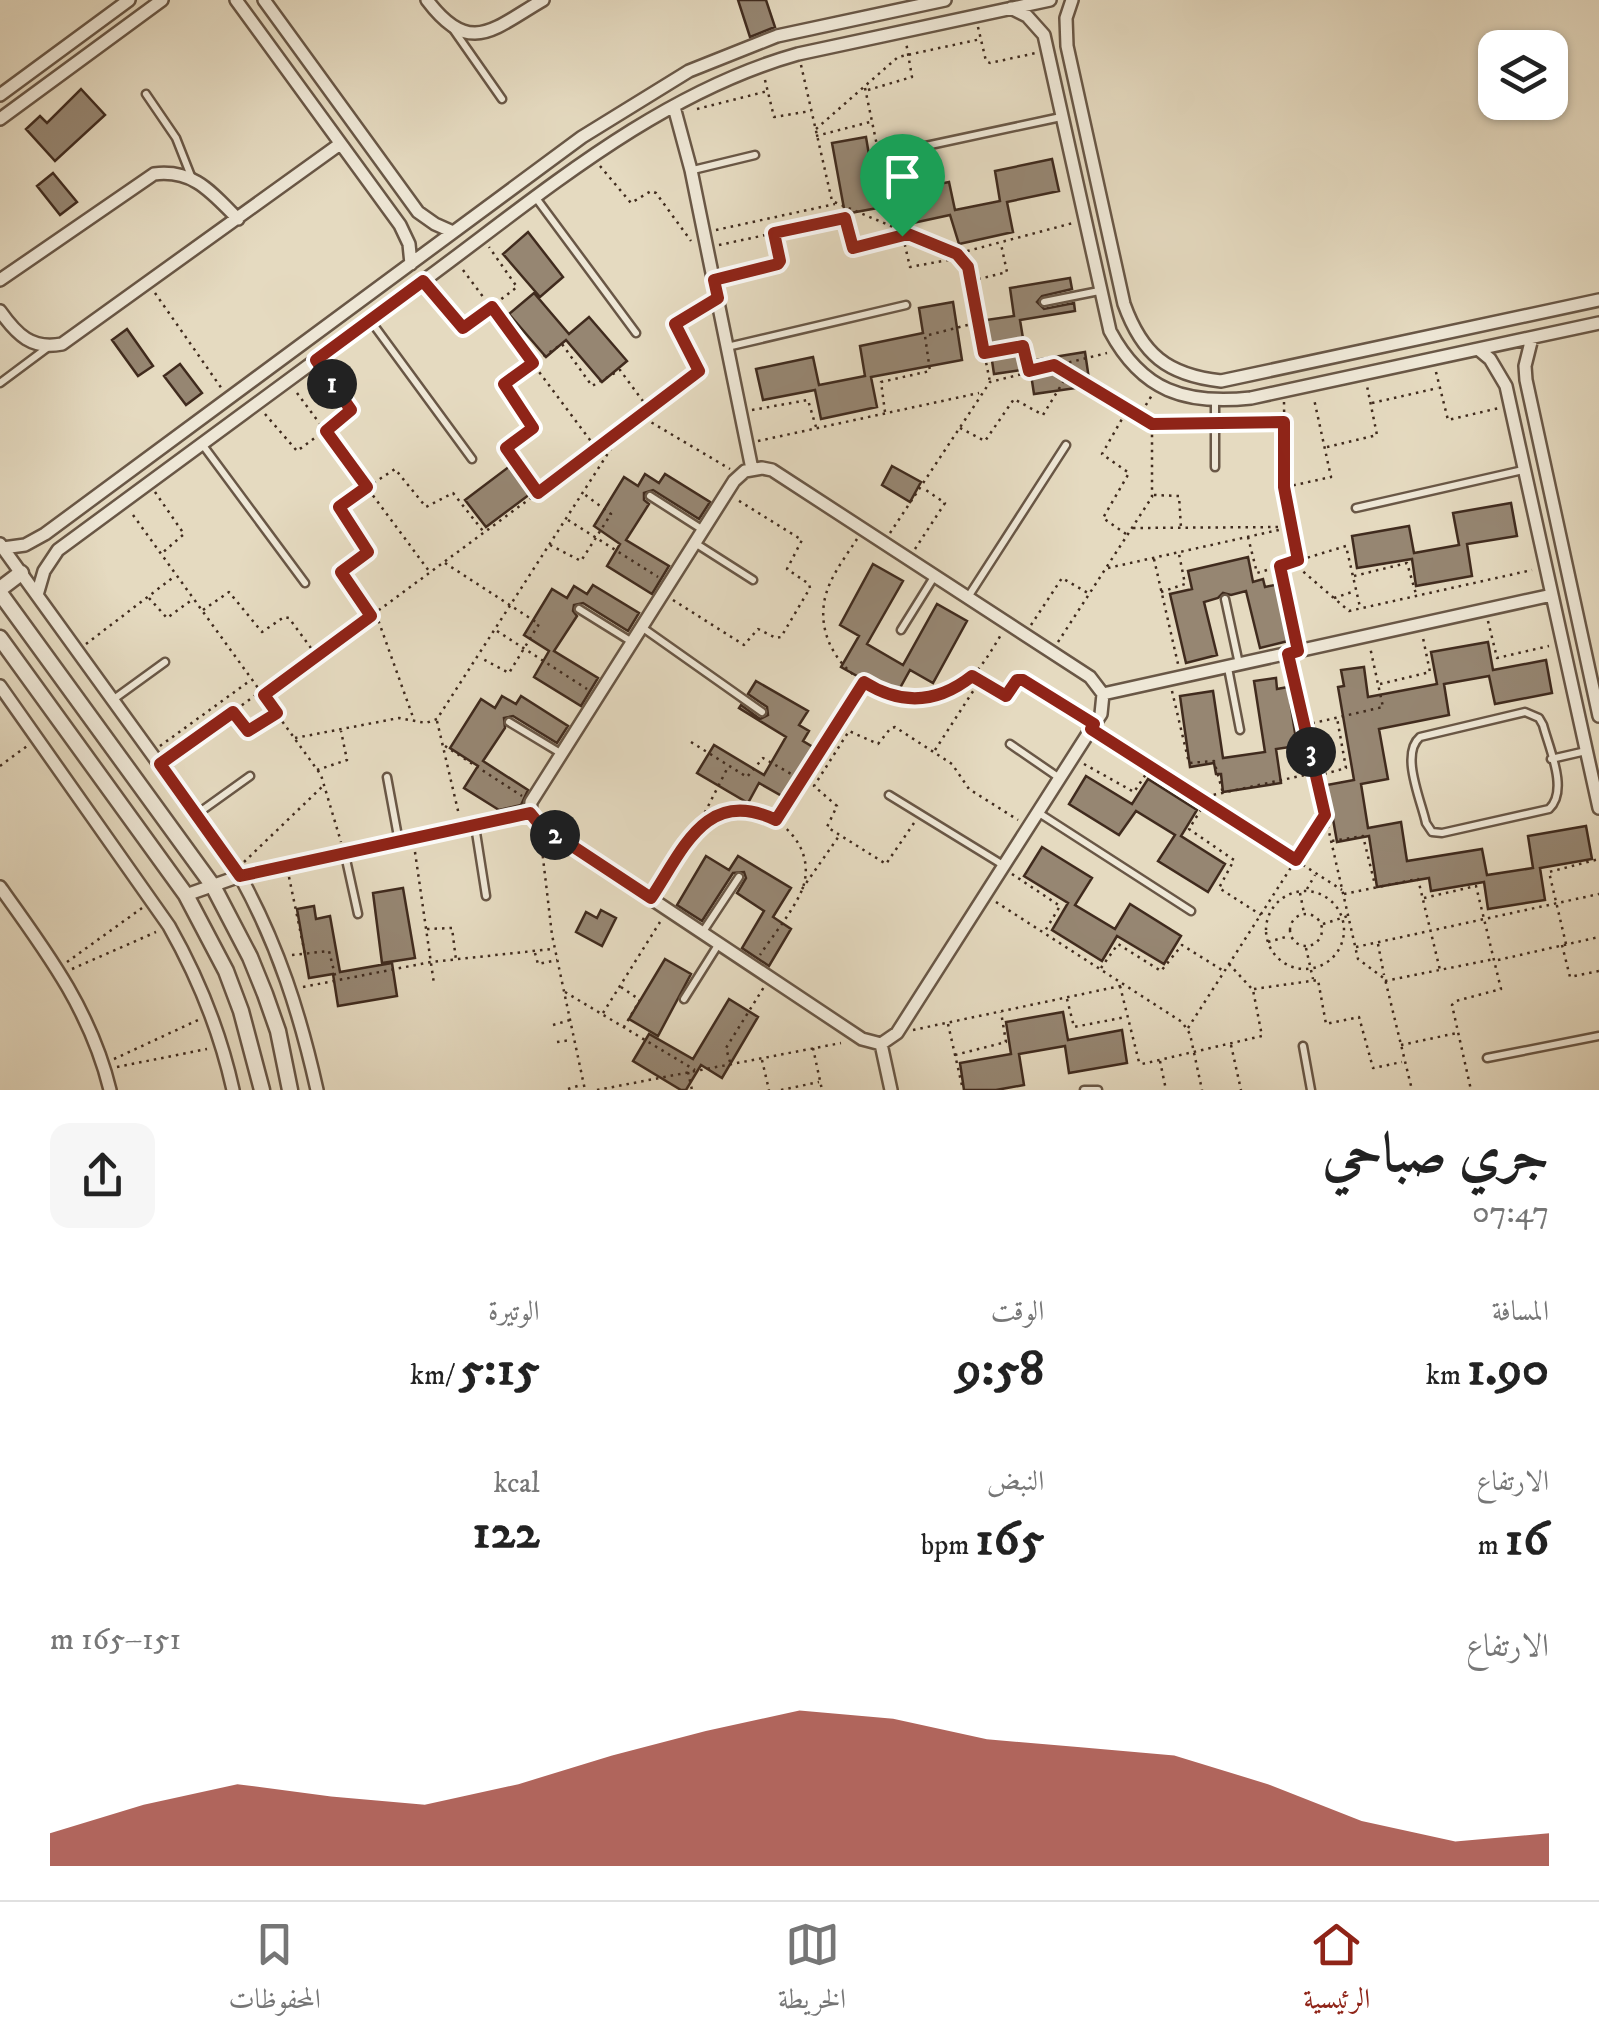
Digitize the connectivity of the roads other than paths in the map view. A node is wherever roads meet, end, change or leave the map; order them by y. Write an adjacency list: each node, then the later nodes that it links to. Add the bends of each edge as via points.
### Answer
1 (129, 0): 15 (street)
2 (162, 0): 19 (street)
3 (236, 0): 20 (street)
4 (264, 0): 27 (street, via 418,212)
5 (428, 0): 11 (street)
6 (543, 0): 11 (street, via 485,32)
7 (945, 0): 27 (street, via 777,36 688,71)
8 (1050, 0): 10 (street)
9 (1072, 0): 12 (street, via 1065,32)
10 (1011, 8): 13 (street, via 1036,24); 17 (street, via 762,64 716,83)
11 (452, 28): 16 (lane)
12 (1073, 76): 13 (street); 35 (street, via 1124,304 1148,351 1170,368 1221,381)
13 (1054, 82): 18 (street)
14 (146, 94): 24 (lane, via 176,138)
15 (0, 95)
16 (502, 99)
17 (675, 111): 23 (street); 25 (street, via 592,156)
18 (1062, 117): 21 (lane); 30 (street)
19 (0, 119)
20 (340, 144): 26 (street); 28 (street, via 405,234)
21 (907, 150)
22 (754, 155): 23 (lane)
23 (692, 170): 42 (street)
24 (191, 176): 26 (street); 29 (street, via 154,174 138,182)
25 (536, 198): 36 (street); 38 (lane)
26 (238, 219): 41 (street, via 75,338)
27 (453, 232): 28 (street)
28 (410, 264): 58 (street, via 45,534 25,545)
29 (0, 280)
30 (1099, 291): 32 (lane); 45 (street, via 1110,330 1138,371 1187,398)
31 (1599, 300): 35 (street)
32 (1044, 302)
33 (906, 306): 42 (lane)
34 (0, 311): 41 (street, via 23,339)
35 (1513, 319): 40 (street)
36 (370, 320): 48 (street); 50 (lane)
37 (1599, 323): 39 (street)
38 (636, 333)
39 (1532, 338): 40 (street); 46 (street, via 1525,366)
40 (1517, 341): 43 (street)
41 (49, 346): 44 (lane)
42 (727, 347): 53 (street)
43 (1478, 350): 45 (street); 47 (street, via 1499,372)
44 (0, 383)
45 (1215, 402): 51 (lane)
46 (1532, 408): 47 (street); 79 (street)
47 (1511, 409): 52 (street)
48 (202, 444): 62 (lane); 64 (street, via 58,550)
49 (1066, 445): 66 (lane)
50 (472, 459)
51 (1215, 467)
52 (1524, 470): 55 (lane); 65 (street)
53 (746, 472): 56 (street); 60 (street, via 772,470)
54 (650, 496): 56 (lane)
55 (1356, 508)
56 (703, 530): 57 (street)
57 (695, 543): 61 (lane); 69 (street)
58 (1, 546): 59 (street)
59 (21, 573): 63 (street); 64 (street)
60 (934, 576): 66 (street); 70 (lane)
61 (752, 580)
62 (306, 583)
63 (0, 591): 100 (street)
64 (38, 595): 77 (street)
65 (1552, 595): 74 (street); 83 (street)
66 (968, 597): 76 (street, via 1090,676)
67 (1225, 599): 74 (lane)
68 (579, 609): 72 (lane)
69 (642, 627): 72 (street); 78 (lane)
70 (901, 630)
71 (0, 638): 102 (street)
72 (632, 642): 84 (street)
73 (165, 662): 77 (lane)
74 (1234, 666): 76 (street); 81 (lane)
75 (0, 686): 114 (street, via 170,926 212,1013)
76 (1103, 694): 88 (street, via 1093,726)
77 (114, 699): 93 (street)
78 (762, 712)
79 (1599, 716)
80 (509, 722): 84 (lane)
81 (1240, 730)
82 (1010, 744): 88 (lane)
83 (1586, 751): 85 (lane); 91 (street)
84 (562, 754): 90 (street)
85 (1551, 759): 85 (lane, via 1543,724 1525,712 1420,737 1410,748 1428,828 1442,833 1549,808 1558,798)
86 (250, 776): 93 (lane)
87 (387, 777): 95 (lane)
88 (1060, 778): 92 (street)
89 (888, 794): 97 (lane)
90 (531, 808): 94 (street); 106 (street, via 539,824)
91 (1599, 808)
92 (1038, 812): 97 (street); 104 (lane)
93 (197, 814): 98 (street)
94 (468, 827): 95 (street); 103 (lane)
95 (399, 842): 96 (street)
96 (344, 854): 98 (street); 105 (lane)
97 (1003, 867): 110 (street, via 897,1033)
98 (238, 873): 100 (street); 117 (street, via 292,989)
99 (739, 877): 106 (lane)
100 (214, 886): 102 (street); 116 (street, via 265,994)
101 (0, 887): 113 (street, via 79,1002)
102 (186, 895): 115 (street, via 231,984)
103 (486, 896)
104 (1191, 912)
105 (358, 914)
106 (702, 932): 107 (street)
107 (719, 944): 108 (lane); 110 (street)
108 (684, 999)
109 (1599, 1036): 112 (lane)
110 (881, 1044): 118 (street)
111 (1303, 1046): 121 (lane)
112 (1487, 1058)
113 (110, 1090)
114 (233, 1090)
115 (262, 1090)
116 (290, 1090)
117 (317, 1090)
118 (891, 1090)
119 (1084, 1090): 120 (lane)
120 (1098, 1090)
121 (1311, 1090)

